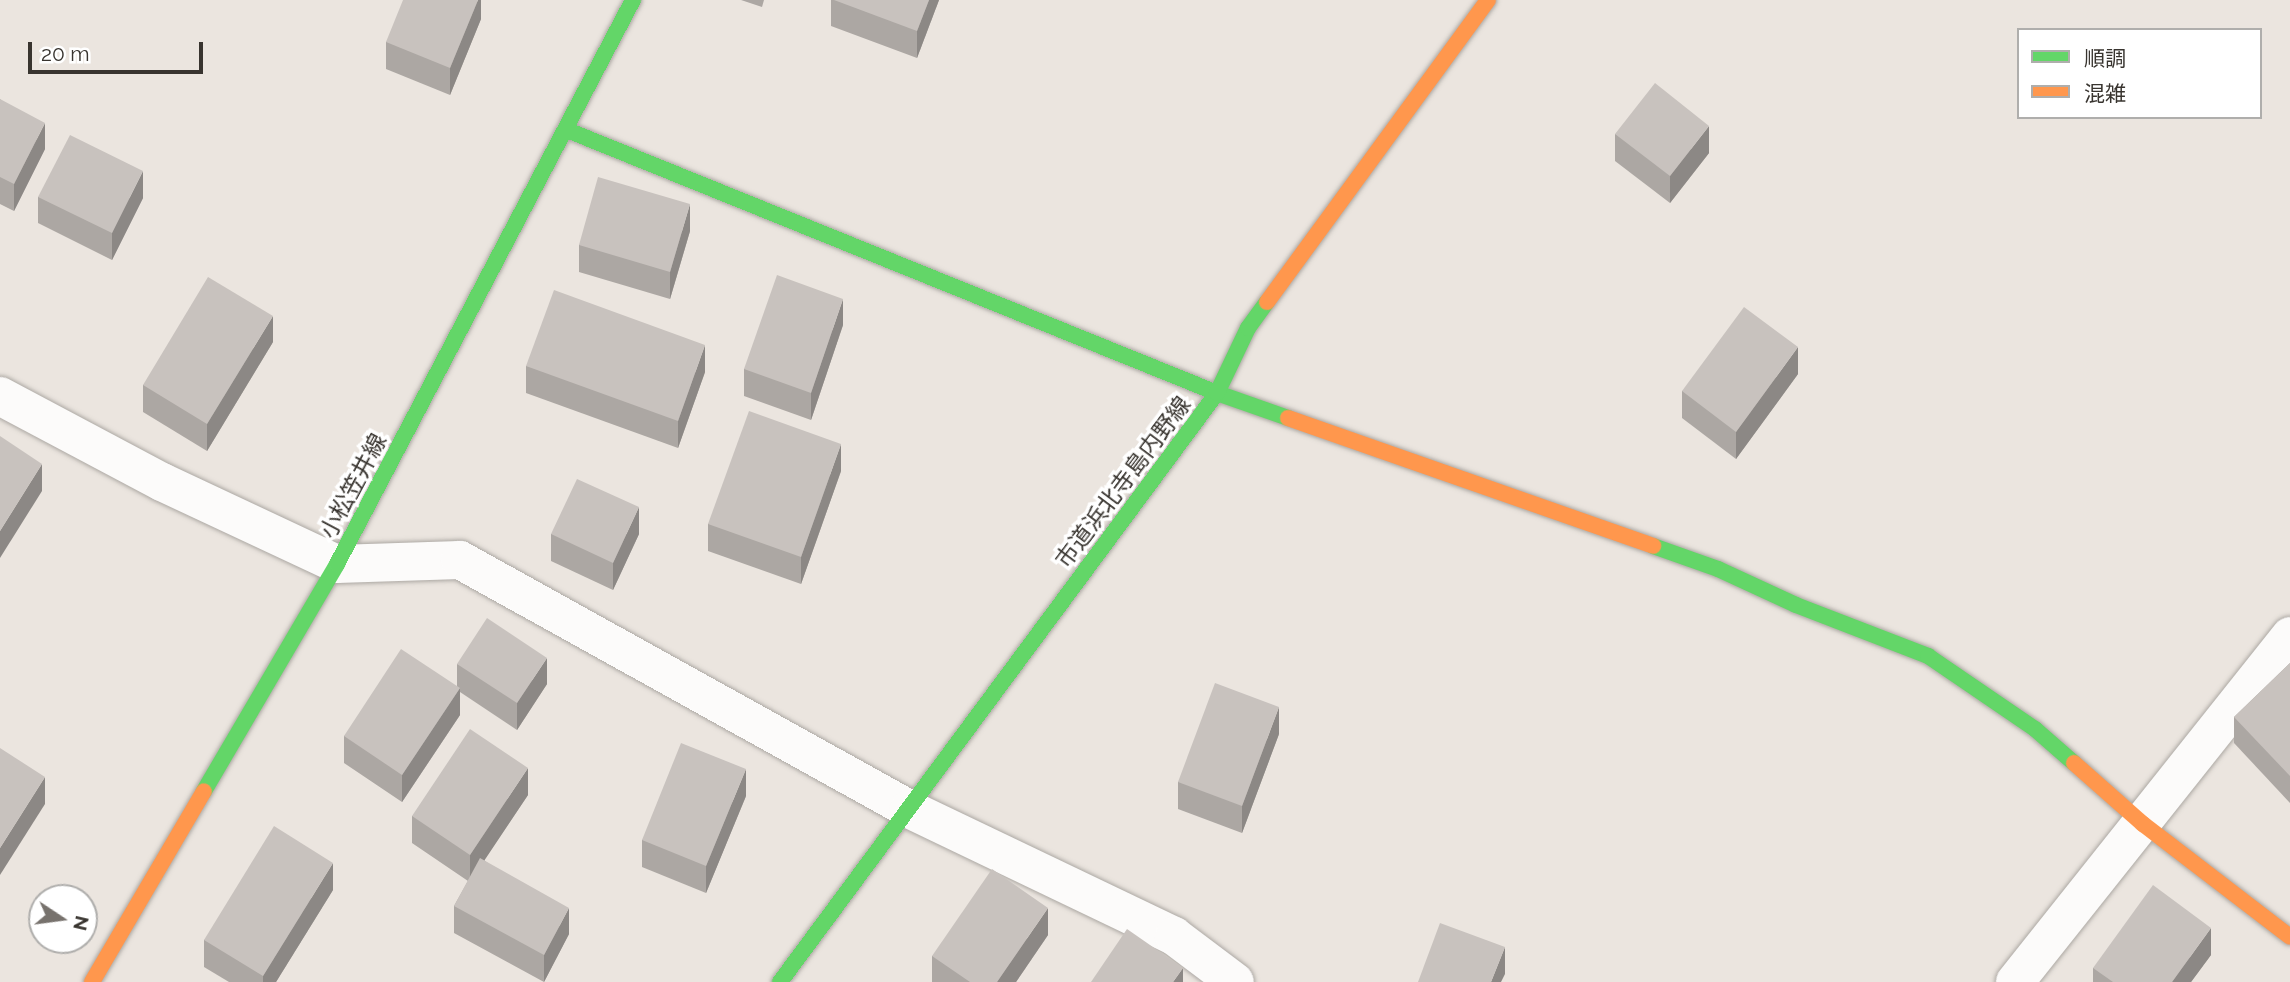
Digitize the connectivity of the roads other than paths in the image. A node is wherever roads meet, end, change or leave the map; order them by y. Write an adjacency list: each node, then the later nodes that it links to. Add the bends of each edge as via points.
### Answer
1 (633, 0): 3 (street, 小松笠井線)
2 (1488, 0): 4 (street, 市道浜北寺島内野線, via 1248,328)
3 (567, 130): 4 (street); 6 (street, 小松笠井線)
4 (1217, 393): 8 (street, 市道浜北寺島内野線); 9 (street, via 1718,569 1928,656 2035,729)
5 (0, 396): 6 (street, via 162,482)
6 (337, 564): 8 (street, via 460,560); 11 (street, 小松笠井線)
7 (2290, 636): 9 (street)
8 (909, 809): 12 (street, 市道浜北寺島内野線); 13 (street, via 1174,936)
9 (2143, 824): 10 (street); 14 (street)
10 (2290, 937)
11 (92, 982)
12 (780, 982)
13 (1235, 982)
14 (2015, 982)

